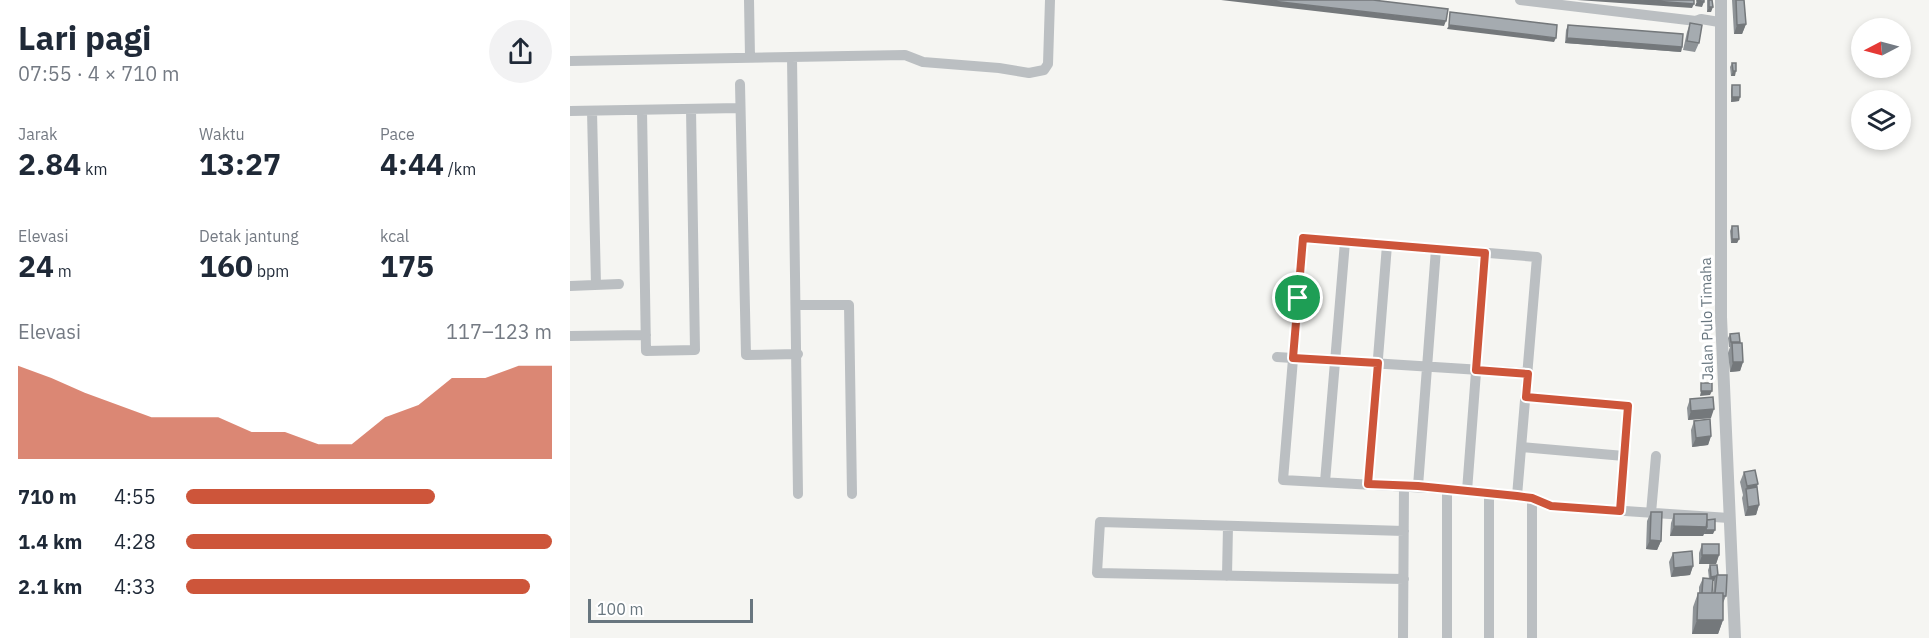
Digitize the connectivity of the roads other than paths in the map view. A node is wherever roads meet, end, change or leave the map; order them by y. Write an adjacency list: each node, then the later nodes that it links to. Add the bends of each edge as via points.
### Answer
1 (748, 0): 7 (street)
2 (1050, 0): 8 (street, via 1048,64 1038,72 922,62 905,55)
3 (1520, 0): 5 (street)
4 (1721, 0): 6 (street, Jalan Pulo Timaha)
5 (1565, 3): 6 (street, via 1701,19)
6 (1720, 26): 51 (street, Jalan Pulo Timaha, via 1721,317)
7 (750, 57): 8 (street); 9 (street)
8 (792, 57): 23 (street)
9 (570, 61)
10 (740, 84): 11 (street)
11 (741, 108): 12 (street); 26 (street, via 747,355)
12 (691, 109): 13 (street); 24 (street, via 695,350 646,351)
13 (642, 110): 15 (street); 24 (street)
14 (570, 111): 15 (street)
15 (592, 111): 21 (street)
16 (1345, 242): 17 (street); 28 (street, via 1303,238); 29 (street)
17 (1387, 245): 18 (street); 30 (street)
18 (1436, 249): 19 (street); 31 (street)
19 (1485, 253): 32 (street); 33 (street, via 1538,257)
20 (619, 284): 21 (street)
21 (596, 285): 22 (street)
22 (570, 286)
23 (797, 305): 26 (street); 46 (street, via 849,305)
24 (646, 335): 25 (street)
25 (570, 336)
26 (798, 354): 45 (street)
27 (1277, 357): 28 (street)
28 (1293, 358): 29 (street); 38 (street, via 1283,480)
29 (1335, 361): 30 (street); 38 (street)
30 (1378, 363): 31 (street); 39 (street)
31 (1427, 367): 32 (street); 41 (street)
32 (1476, 370): 33 (street); 43 (street)
33 (1528, 374): 34 (street)
34 (1526, 397): 35 (street); 36 (street, via 1628,406)
35 (1522, 447): 36 (street); 47 (street)
36 (1624, 456): 49 (street)
37 (1656, 456): 50 (street)
38 (1325, 482): 39 (street)
39 (1368, 484): 40 (street)
40 (1404, 486): 41 (street); 53 (street)
41 (1418, 486): 42 (street)
42 (1447, 489): 43 (street); 57 (street)
43 (1467, 491): 44 (street)
44 (1489, 493): 47 (street); 58 (street)
45 (798, 494)
46 (852, 494)
47 (1517, 496): 48 (street)
48 (1532, 498): 49 (street, via 1551,506); 59 (street)
49 (1620, 511): 50 (street)
50 (1651, 513): 51 (street)
51 (1729, 518): 60 (street, Jalan Pulo Timaha)
52 (1228, 526): 53 (street); 54 (street); 54 (street, via 1100,522 1097,573)
53 (1404, 531): 55 (street)
54 (1227, 576): 55 (street)
55 (1404, 579): 56 (street)
56 (1403, 638)
57 (1447, 638)
58 (1489, 638)
59 (1532, 638)
60 (1735, 638)

